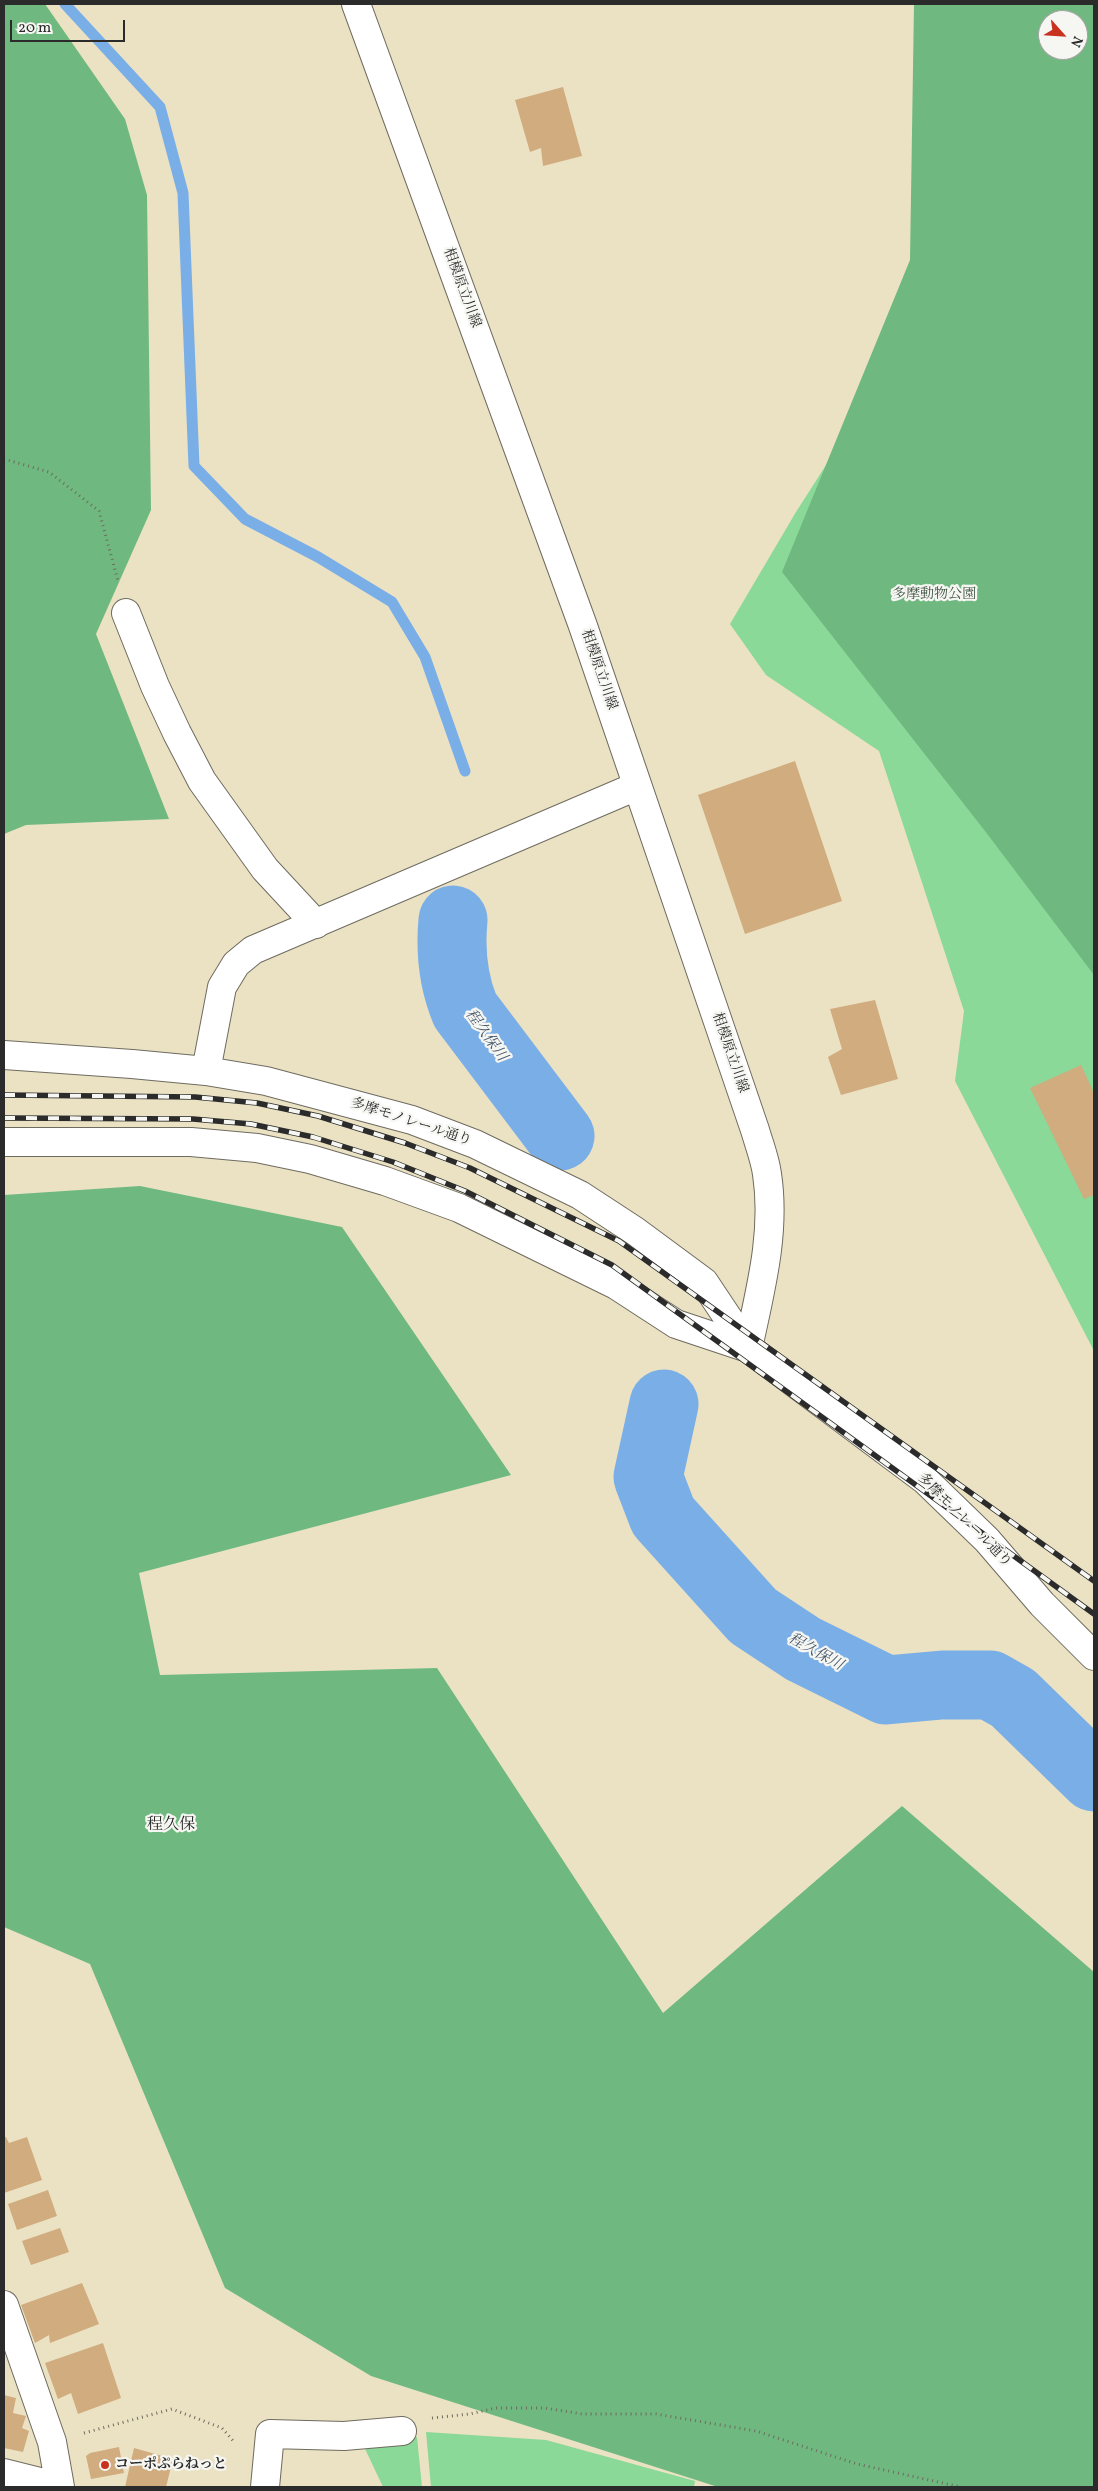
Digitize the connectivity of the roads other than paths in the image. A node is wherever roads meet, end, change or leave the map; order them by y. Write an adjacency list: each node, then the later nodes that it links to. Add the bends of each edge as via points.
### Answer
1 (356, 4): 3 (main road, 相模原立川線, via 569,588)
2 (126, 612): 4 (main road, via 162,702 202,781 265,869)
3 (637, 786): 4 (main road); 8 (main road, 相模原立川線, via 767,1173 770,1218 766,1265)
4 (316, 924): 6 (main road, via 253,950 236,964 222,987)
5 (4, 1054): 6 (main road, 多摩モノレール通り)
6 (206, 1071): 8 (main road, 多摩モノレール通り, via 266,1081 412,1120 475,1144 580,1195 636,1231 704,1282)
7 (4, 1142): 8 (main road, 多摩モノレール通り, via 191,1142 257,1148 319,1162 385,1181 459,1208 616,1285 676,1324)
8 (748, 1348): 9 (main road, 多摩モノレール通り, via 925,1480 987,1540 1042,1604)
9 (1094, 1656)
10 (4, 2306): 14 (main road, via 52,2442)
11 (402, 2431): 13 (main road, via 344,2436 270,2434)
12 (4, 2473): 14 (main road)
13 (266, 2483)
14 (60, 2487)

